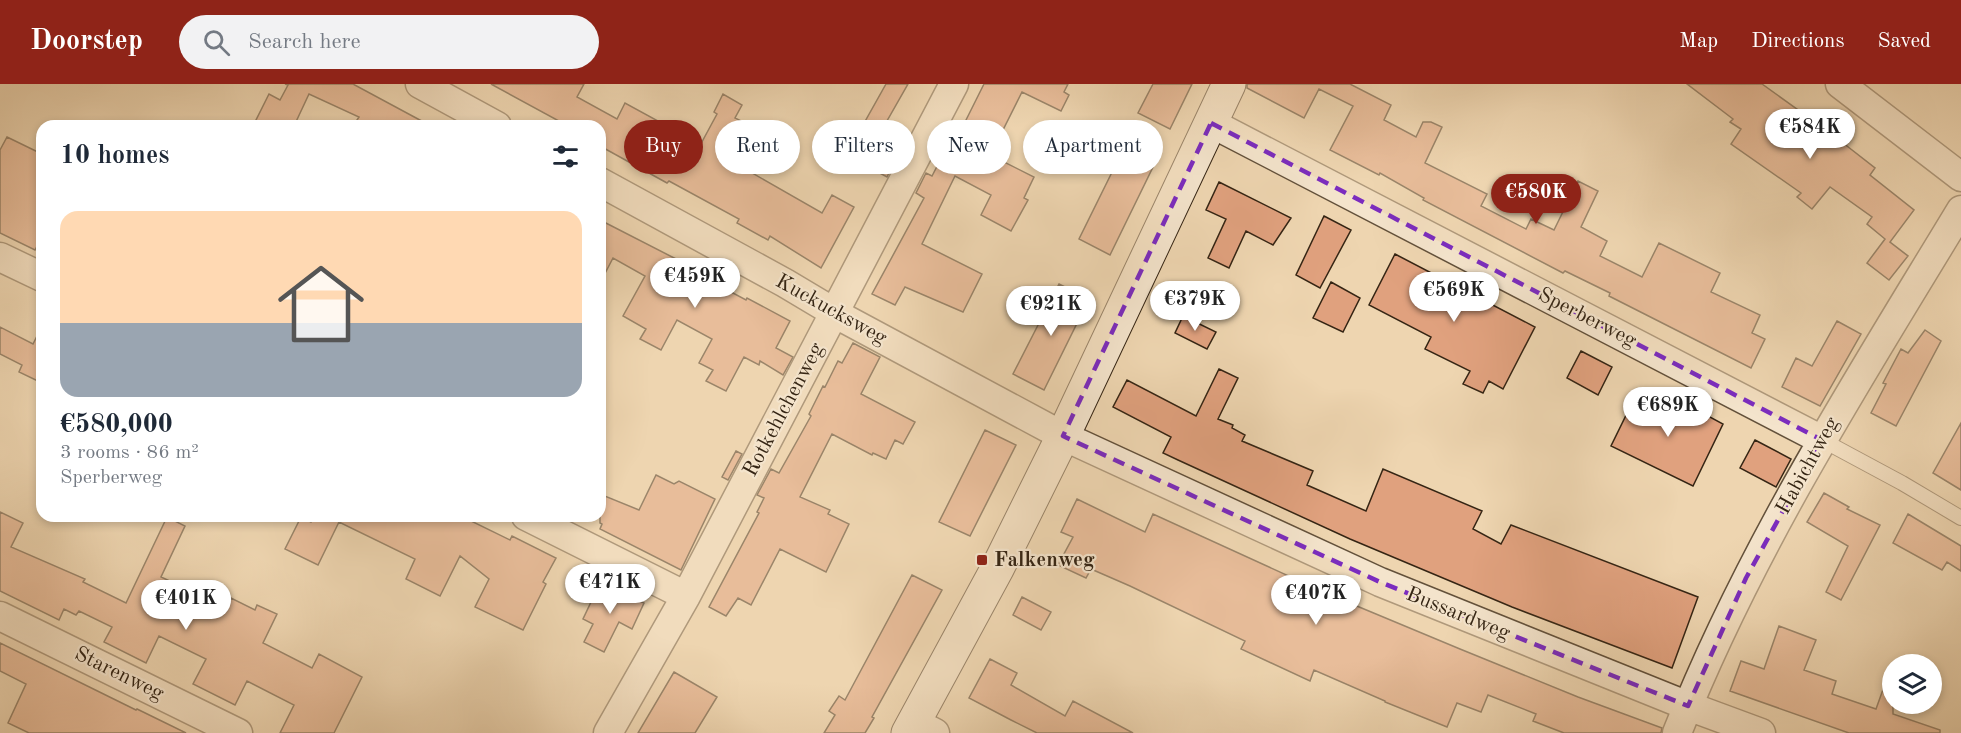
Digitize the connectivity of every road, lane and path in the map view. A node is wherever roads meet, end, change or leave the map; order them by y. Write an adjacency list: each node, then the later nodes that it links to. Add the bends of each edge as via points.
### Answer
1 (420, 84): 5 (street)
2 (954, 84): 12 (street, Rotkehlchenweg)
3 (1229, 84): 6 (street)
4 (1840, 84): 7 (street)
5 (486, 120)
6 (1211, 123): 13 (street); 14 (street, Sperberweg)
7 (1961, 177)
8 (606, 185): 12 (street, Kuckucksweg)
9 (1961, 210): 14 (street, Habichtweg)
10 (0, 257): 11 (street)
11 (36, 274)
12 (836, 312): 13 (street, Kuckucksweg); 17 (street, Rotkehlchenweg)
13 (1063, 436): 19 (street, Bussardweg, via 1380,582); 20 (street)
14 (1822, 440): 15 (lane, Sperberweg); 19 (street, Habichtweg, via 1746,578)
15 (1961, 518)
16 (538, 522): 17 (street)
17 (686, 596): 22 (street, Rotkehlchenweg)
18 (0, 616): 21 (street, Starenweg)
19 (1688, 706): 23 (street, Habichtweg); 24 (street, Bussardweg)
20 (919, 730)
21 (238, 733)
22 (608, 733)
23 (1677, 733)
24 (1761, 733)

